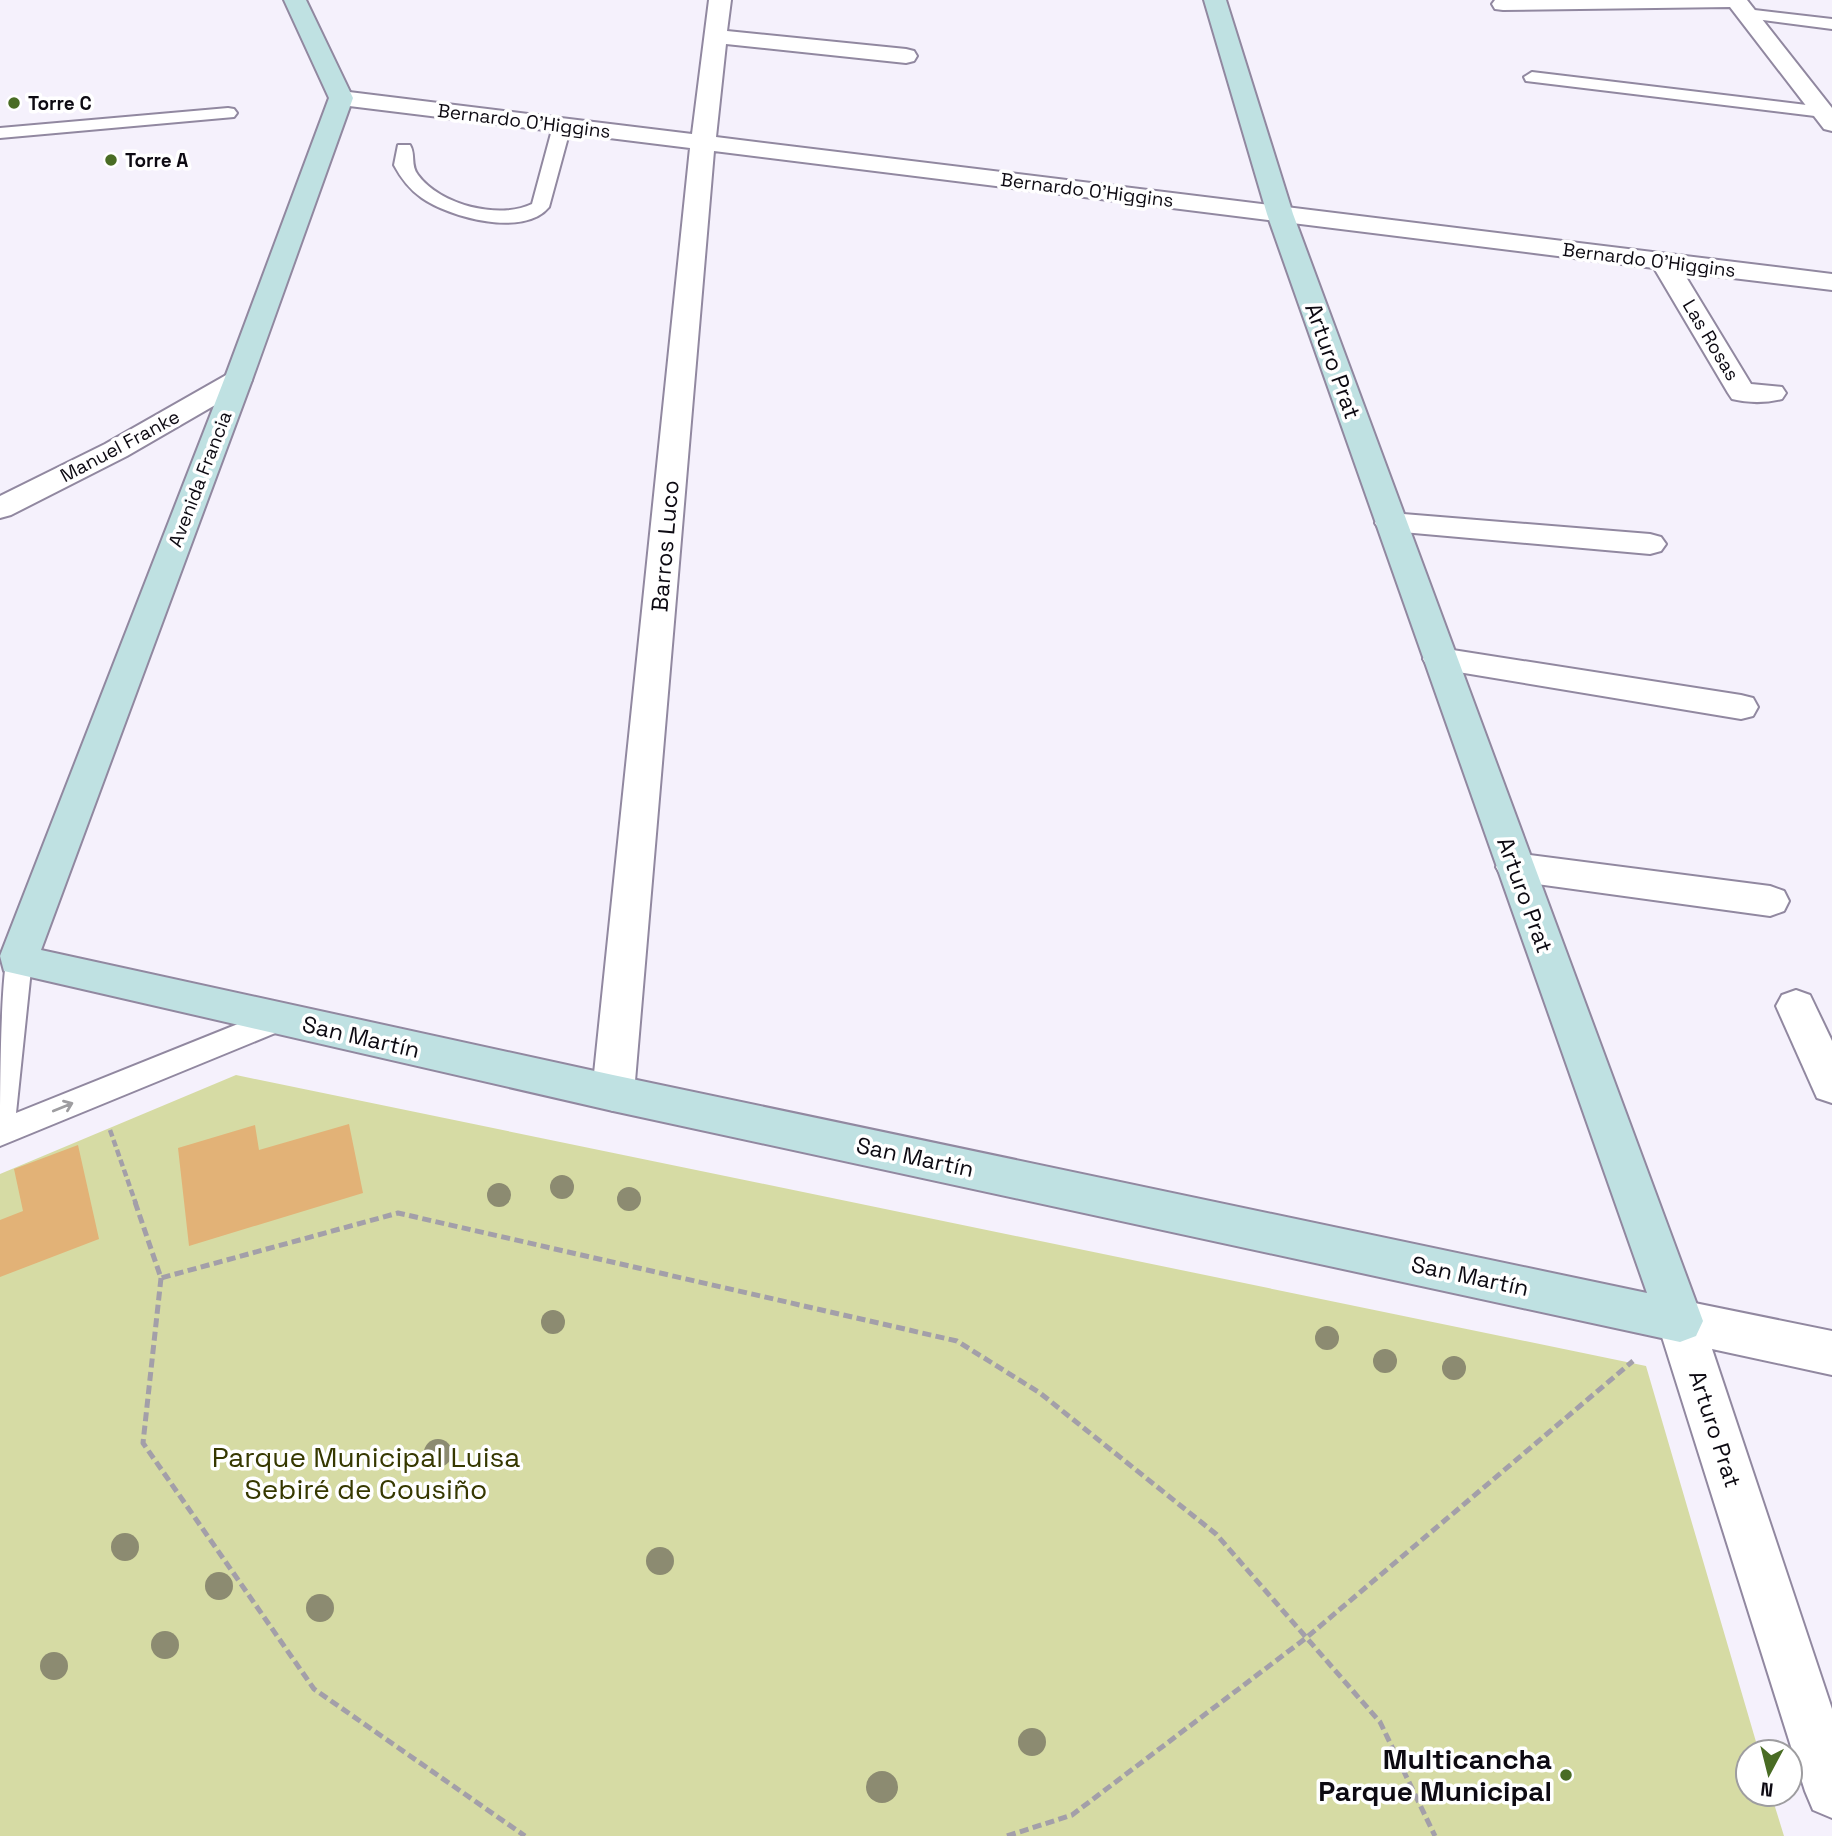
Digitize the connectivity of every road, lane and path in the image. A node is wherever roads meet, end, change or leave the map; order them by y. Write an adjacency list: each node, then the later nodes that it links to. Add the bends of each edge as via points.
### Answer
1 (295, 0): 10 (street)
2 (720, 0): 7 (street, Barros Luco)
3 (1215, 0): 17 (street, Arturo Prat)
4 (1503, 4): 5 (street)
5 (1739, 5): 6 (lane); 12 (street)
6 (1832, 24)
7 (716, 36): 8 (street); 15 (street, Barros Luco)
8 (906, 56)
9 (1532, 77): 12 (lane)
10 (341, 98): 13 (street, Bernardo O'Higgins); 20 (street, Avenida Francia)
11 (228, 113): 14 (lane)
12 (1828, 118)
13 (562, 126): 15 (street, Bernardo O'Higgins); 16 (lane, via 540,207 514,218 465,213 434,198 404,171 400,157)
14 (0, 133)
15 (703, 143): 17 (street, Bernardo O'Higgins); 33 (street, Barros Luco)
16 (404, 149)
17 (1280, 214): 18 (street, Bernardo O'Higgins); 23 (street, Arturo Prat)
18 (1664, 262): 19 (street, Bernardo O'Higgins); 21 (street, Las Rosas, via 1742,393)
19 (1832, 282)
20 (238, 380): 22 (street, Manuel Franke, via 116,450); 29 (street, Avenida Francia)
21 (1772, 393)
22 (0, 508)
23 (1391, 523): 24 (street); 25 (street, Arturo Prat)
24 (1650, 544)
25 (1440, 659): 26 (street); 27 (street, Arturo Prat)
26 (1741, 707)
27 (1515, 867): 28 (street); 38 (street, Arturo Prat)
28 (1770, 901)
29 (9, 958): 31 (street, San Martín); 35 (lane)
30 (1797, 1006): 32 (street)
31 (280, 1019): 33 (street, San Martín); 34 (lane)
32 (1832, 1086)
33 (613, 1093): 38 (street, San Martín)
34 (97, 1094): 36 (lane, one-way to 34); 37 (path)
35 (0, 1119)
36 (0, 1133)
37 (161, 1278): 40 (path, via 398,1213 957,1341 1040,1392 1216,1534); 42 (path, via 143,1444 314,1689)
38 (1680, 1321): 39 (street, San Martín); 40 (path); 41 (street, Arturo Prat)
39 (1832, 1353)
40 (1306, 1638): 43 (path, via 1072,1815); 44 (path, via 1380,1722)
41 (1832, 1791)
42 (525, 1836)
43 (1007, 1836)
44 (1435, 1836)

